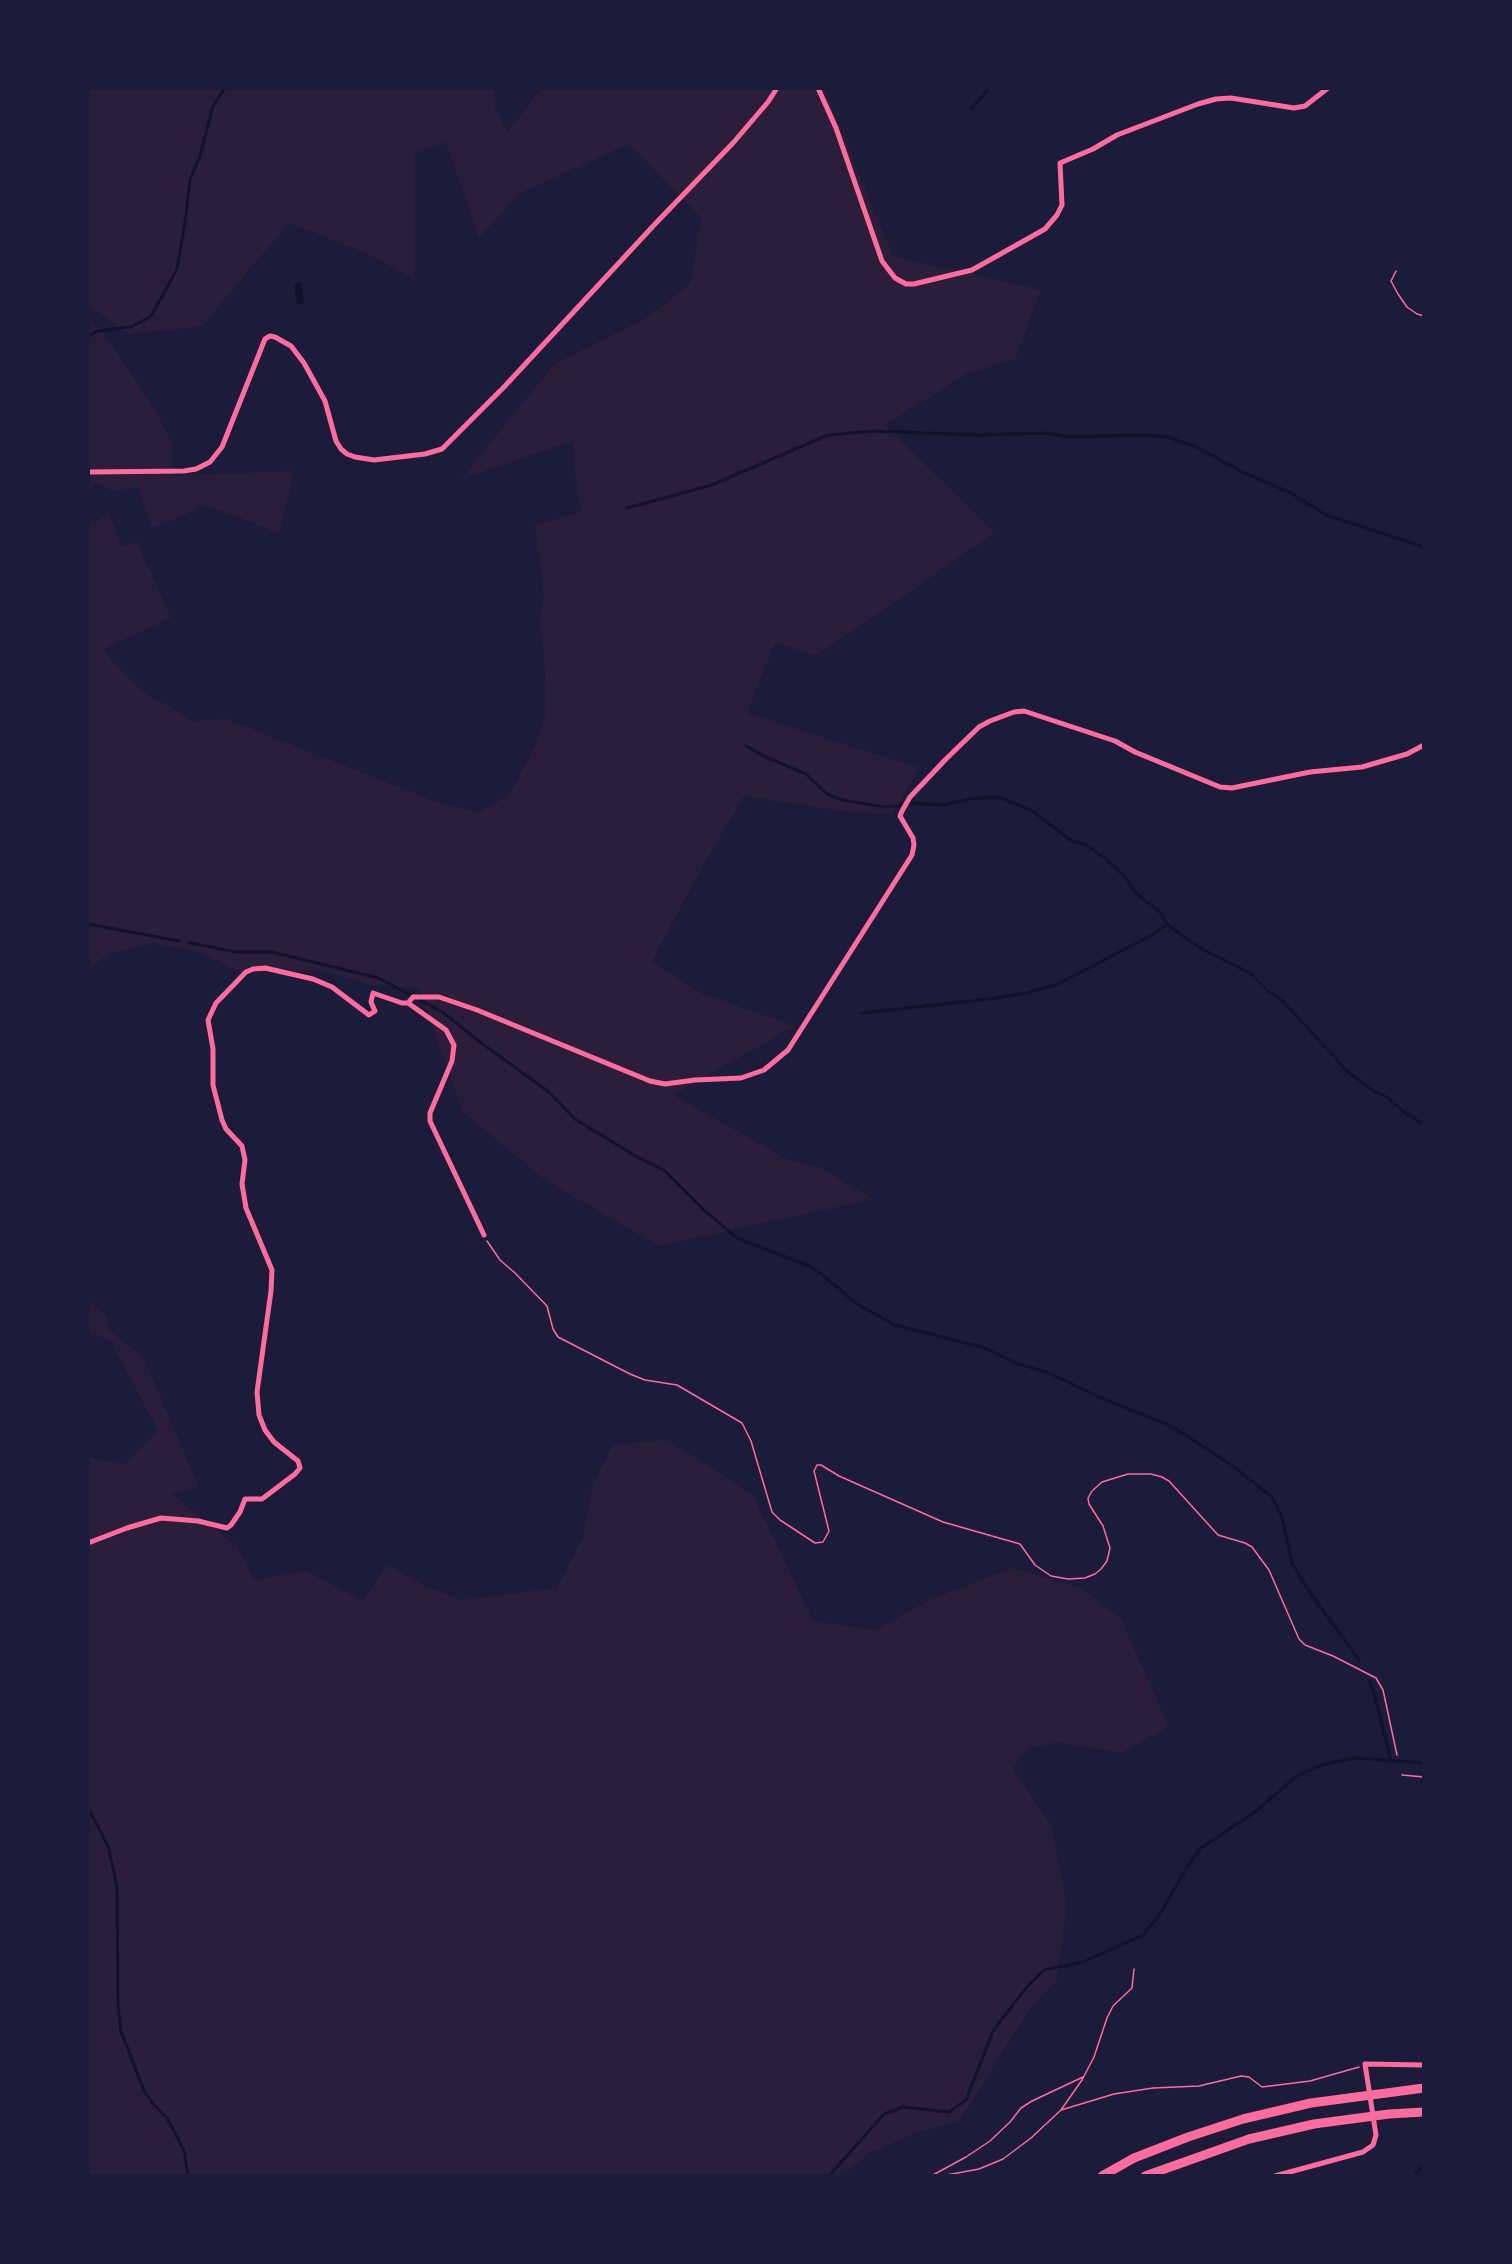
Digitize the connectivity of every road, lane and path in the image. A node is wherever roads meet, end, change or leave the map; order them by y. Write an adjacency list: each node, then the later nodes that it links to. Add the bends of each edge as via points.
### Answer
1 (777, 88): 6 (street, via 733,143 442,449 374,460 347,454 336,441 324,401 304,363 291,346 270,336 265,339 222,447 210,462 184,471)
2 (818, 88): 3 (street, via 836,128 882,261 894,278 906,284 972,270 1045,229 1062,205 1060,163 1117,135 1216,99 1289,108 1305,106)
3 (1328, 88)
4 (1396, 271): 5 (path, via 1391,281 1398,294 1407,307)
5 (1424, 316)
6 (88, 472)
7 (1424, 745): 8 (street, via 1362,767 1310,772 1232,788 1220,787 1115,741 1024,711 990,721 979,727 910,797 900,816 913,838 912,855 788,1050 764,1070 741,1078 665,1084 650,1081 439,997 413,997)
8 (408, 1003): 9 (street, via 446,1030 454,1045 450,1069 429,1121); 10 (street, via 373,993 375,1011 369,1015 332,987 254,969 246,972 211,1010 208,1020 214,1094 226,1129 242,1146 246,1208 272,1270 257,1386 259,1415 274,1442 298,1461 300,1468 262,1499 245,1499 227,1528 161,1518)
9 (483, 1235): 11 (path, via 494,1254 547,1306 558,1338 630,1374 677,1386 742,1423 772,1512 815,1543 823,1542 830,1528 815,1468 821,1465 943,1522 1014,1541 1035,1565 1051,1576 1085,1578 1095,1575 1107,1561 1110,1548 1103,1526 1089,1504 1092,1491 1102,1482 1128,1474 1162,1477 1218,1535 1252,1547 1269,1570 1305,1645 1376,1678 1383,1690)
10 (88, 1543)
11 (1397, 1755)
12 (1402, 1774): 13 (path)
13 (1424, 1777)
14 (1134, 1970): 17 (path, via 1132,1988 1113,2006)
15 (1365, 2064): 16 (street); 19 (path, via 1310,2081 1262,2087 1241,2076 1199,2086 1114,2094); 25 (street, via 1376,2135 1373,2145 1363,2152)
16 (1424, 2065)
17 (1084, 2076): 19 (path); 21 (path, via 1021,2108 990,2141)
18 (1424, 2088): 23 (highway, via 1311,2103 1243,2119 1144,2154)
19 (1061, 2110): 22 (path, via 1003,2159 979,2169)
20 (1424, 2112): 24 (highway, via 1314,2124 1249,2139)
21 (932, 2175)
22 (941, 2175)
23 (1102, 2175)
24 (1145, 2175)
25 (1275, 2175)

